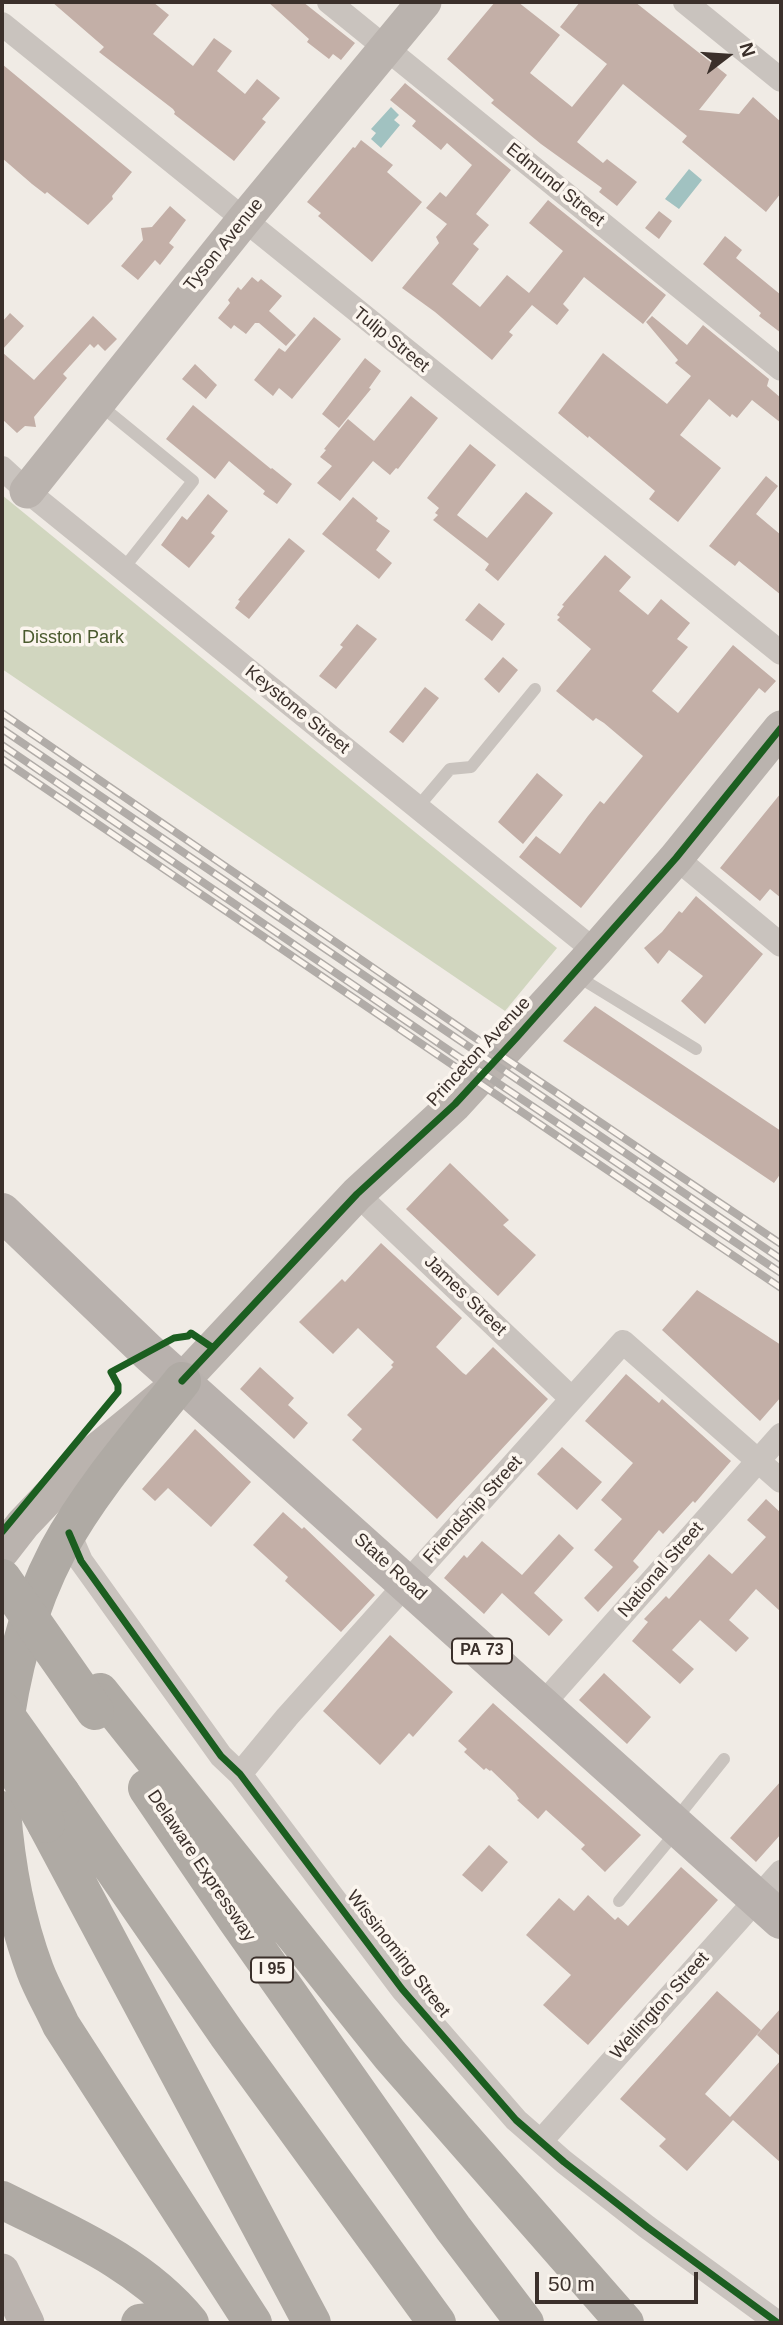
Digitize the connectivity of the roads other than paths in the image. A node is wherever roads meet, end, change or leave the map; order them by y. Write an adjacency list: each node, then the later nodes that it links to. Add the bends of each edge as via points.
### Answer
1 (329, 2): 5 (street, Edmund Street)
2 (424, 2): 5 (main road, Tyson Avenue)
3 (685, 2): 6 (street)
4 (2, 24): 7 (street, Tulip Street)
5 (387, 48): 7 (main road, Tyson Avenue); 8 (street, Edmund Street)
6 (781, 80)
7 (243, 221): 9 (main road, Tyson Avenue); 12 (street, Tulip Street)
8 (781, 369)
9 (97, 403): 10 (main road, Tyson Avenue); 11 (lane, via 193,481)
10 (14, 479): 11 (street, Keystone Street)
11 (123, 569): 15 (street, Keystone Street)
12 (781, 653)
13 (535, 689): 15 (lane, via 471,767 450,769)
14 (781, 728): 16 (main road, Princeton Avenue)
15 (417, 808): 18 (street, Keystone Street)
16 (676, 858): 17 (street); 18 (main road, Princeton Avenue)
17 (781, 945)
18 (584, 962): 19 (lane); 20 (main road, Princeton Avenue, via 455,1104)
19 (696, 1049)
20 (357, 1194): 22 (main road, Princeton Avenue); 23 (street, James Street)
21 (2, 1212): 22 (main road, State Road / PA 73)
22 (182, 1381): 27 (highway, via 103,1481); 28 (main road, Princeton Avenue, via 79,1465); 31 (main road, State Road / PA 73)
23 (572, 1399): 25 (street, Friendship Street, via 623,1342); 31 (street, Friendship Street)
24 (781, 1435): 25 (street, National Street)
25 (758, 1461): 26 (street); 33 (street, National Street)
26 (781, 1481)
27 (69, 1533): 36 (highway, via 25,1626 11,1680); 38 (street, Wissinoming Street, via 96,1583 221,1756)
28 (2, 1551)
29 (2, 1570): 32 (highway)
30 (2, 1578): 32 (highway, Delaware Expressway / I 95, bridge)
31 (407, 1583): 33 (main road, State Road / PA 73); 38 (street, Friendship Street)
32 (97, 1701): 54 (highway, Delaware Expressway / I 95, via 236,1919); 55 (highway, via 390,2055)
33 (542, 1705): 41 (main road, State Road / PA 73)
34 (2, 1710): 39 (highway, bridge)
35 (2, 1746): 39 (highway, bridge)
36 (2, 1753)
37 (724, 1759): 41 (lane)
38 (240, 1774): 44 (street, Wissinoming Street, via 402,1989 516,2120)
39 (53, 1808): 52 (highway); 53 (highway, via 227,2034)
40 (2, 1810): 51 (highway, via 18,1914 36,1972 61,2025)
41 (675, 1826): 42 (main road, State Road / PA 73); 43 (lane)
42 (773, 1897): 44 (street, Wellington Street)
43 (619, 1901)
44 (541, 2141): 56 (street, Wissinoming Street, via 647,2227)
45 (2, 2200): 50 (highway, via 115,2258 149,2281)
46 (2, 2271): 47 (main road)
47 (27, 2323)
48 (140, 2323): 49 (highway)
49 (176, 2323)
50 (190, 2323)
51 (253, 2323)
52 (312, 2323)
53 (437, 2323)
54 (525, 2323)
55 (625, 2323)
56 (778, 2323)

